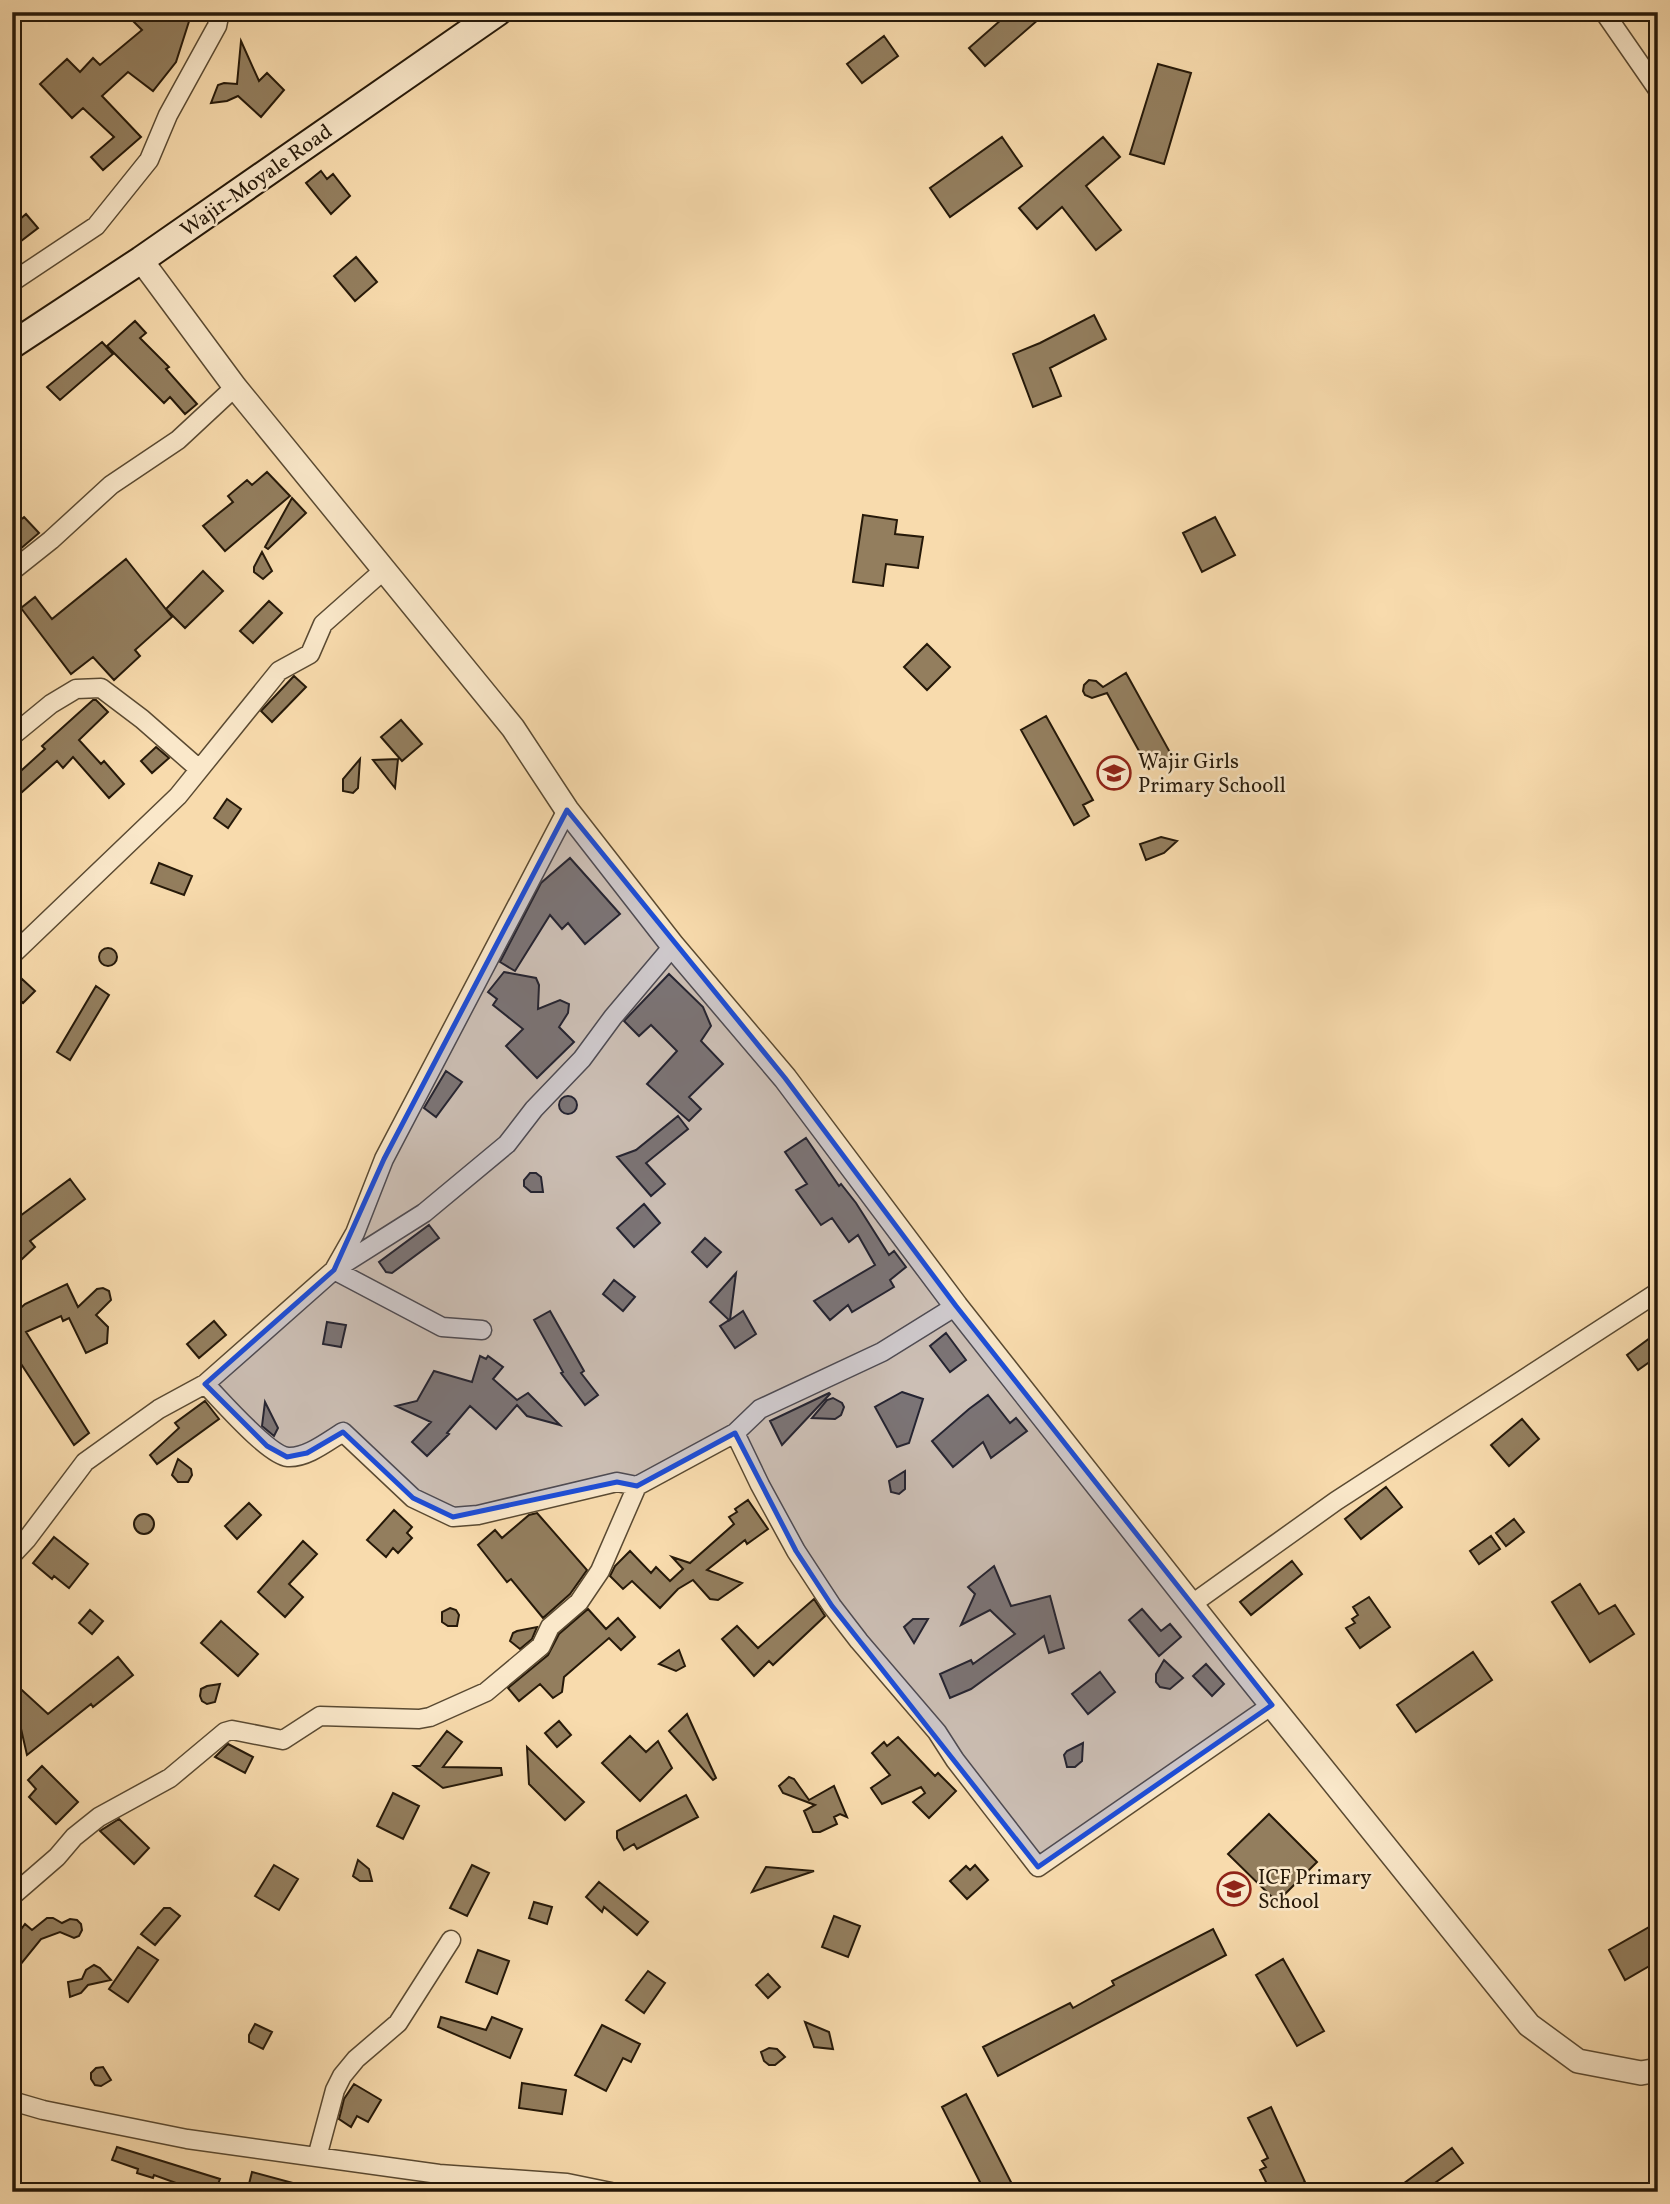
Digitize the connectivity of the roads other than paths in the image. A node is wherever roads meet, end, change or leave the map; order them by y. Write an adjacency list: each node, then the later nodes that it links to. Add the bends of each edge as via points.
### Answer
1 (220, 12): 6 (street, via 149,160 96,226)
2 (498, 12): 5 (main road, Wajir-Moyale Road)
3 (1604, 12): 4 (street)
4 (1658, 90)
5 (141, 260): 7 (main road, Wajir-Moyale Road); 8 (street)
6 (12, 282)
7 (13, 344)
8 (235, 387): 9 (street); 10 (street, via 178,440 111,485)
9 (385, 569): 12 (street, via 323,624 310,654 279,671); 13 (street, via 513,728)
10 (12, 571)
11 (12, 736): 12 (street, via 76,689 102,688)
12 (199, 769): 15 (street, via 178,796)
13 (567, 810): 14 (street); 16 (street, via 384,1159 355,1233)
14 (673, 946): 16 (street, via 507,1144 415,1219); 18 (street, via 785,1078)
15 (12, 955)
16 (334, 1270): 19 (street, via 442,1327); 20 (street)
17 (1658, 1292): 24 (street, via 1336,1501)
18 (956, 1306): 21 (street, via 882,1352 760,1409); 24 (street)
19 (482, 1330)
20 (205, 1384): 22 (street, via 267,1446 287,1457 307,1453 343,1432 413,1498 453,1517 478,1516 617,1482); 23 (street, via 159,1409 85,1462)
21 (735, 1433): 22 (street); 25 (street, via 796,1551 832,1606 937,1732 1038,1867)
22 (637, 1486): 26 (street, via 600,1571 579,1602 550,1627 541,1646 486,1692 419,1719 320,1716 283,1740 225,1732 170,1778 99,1817)
23 (12, 1555)
24 (1192, 1604): 25 (street)
25 (1272, 1705): 28 (street, via 1530,2025 1578,2061 1640,2073)
26 (12, 1896)
27 (452, 1940): 30 (street, via 398,2023 342,2076)
28 (1658, 2070)
29 (12, 2101): 30 (street, via 187,2139)
30 (317, 2157): 31 (street, via 439,2174 566,2183)
31 (611, 2192)

